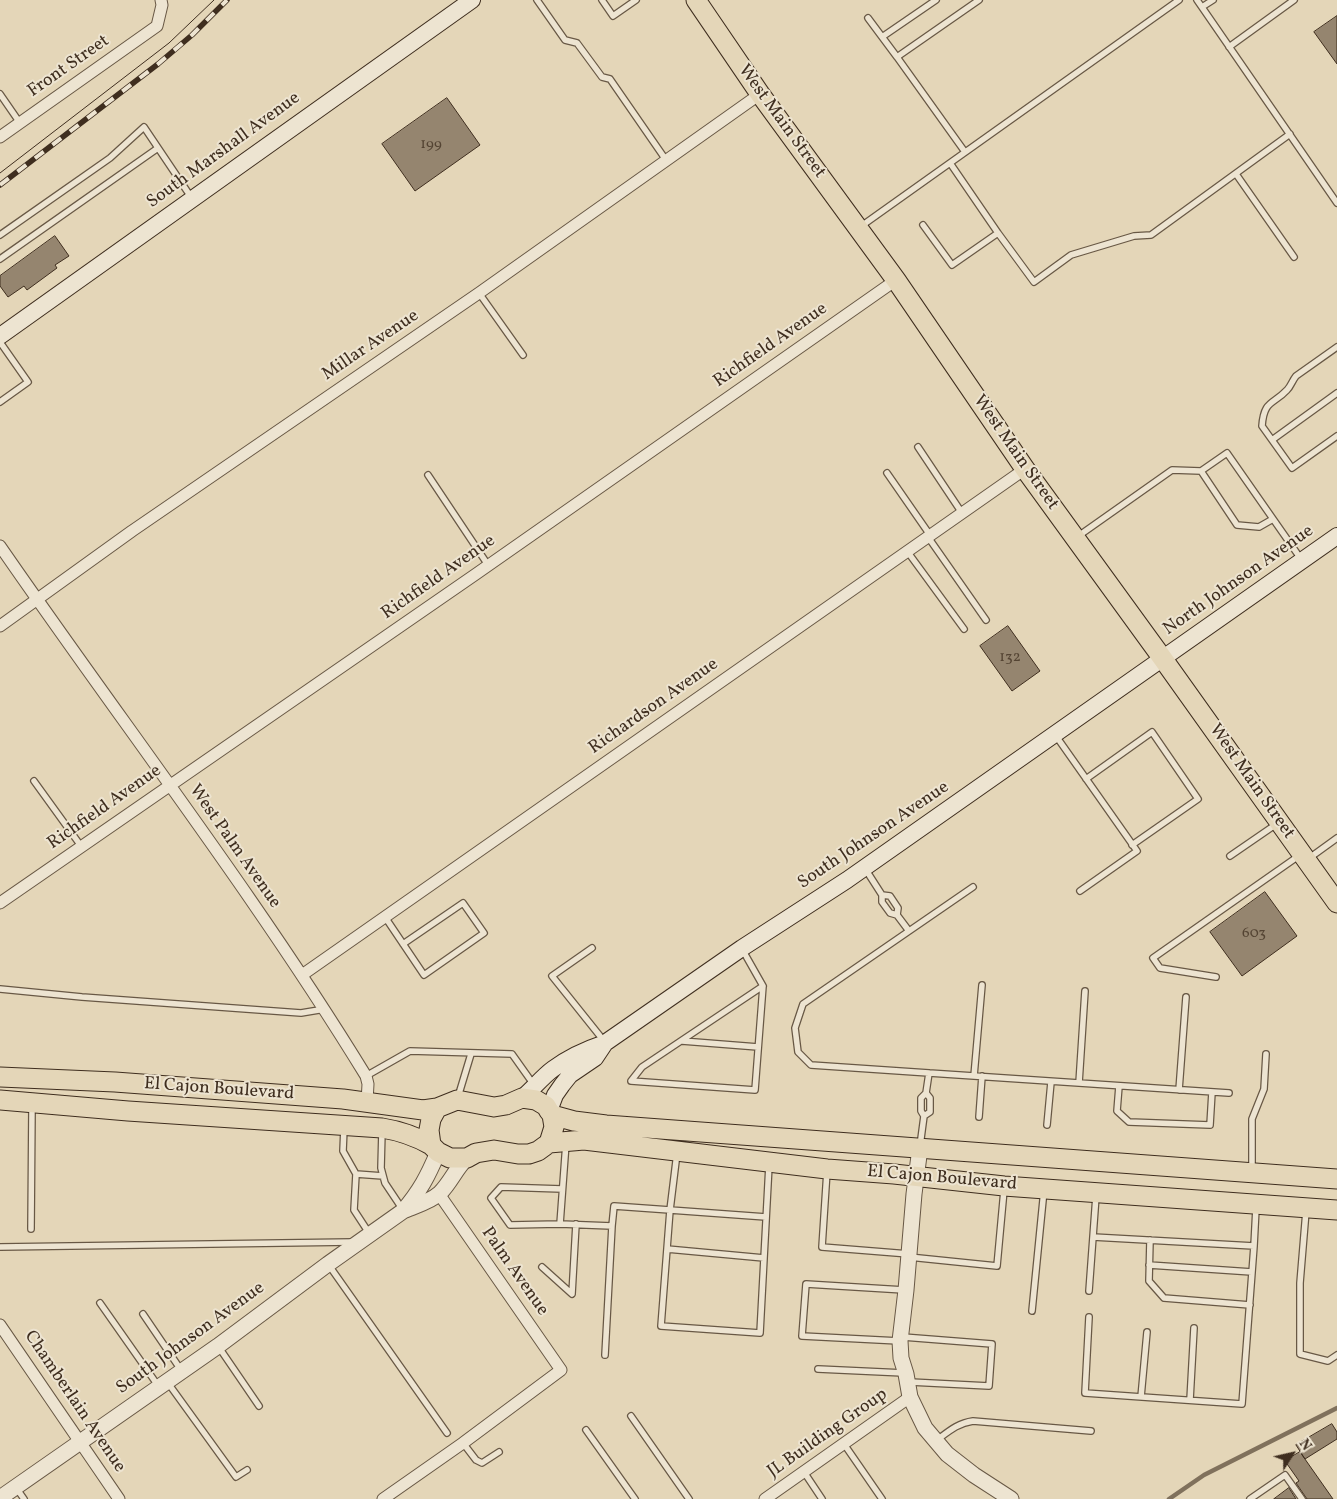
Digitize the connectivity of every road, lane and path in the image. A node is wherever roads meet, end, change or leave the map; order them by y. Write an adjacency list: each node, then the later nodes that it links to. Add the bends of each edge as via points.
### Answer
1 (161, 0): 20 (street, Front Street, via 157,26)
2 (472, 0): 28 (main road, South Marshall Avenue)
3 (537, 0): 25 (lane, via 565,40 577,43 602,77 610,79)
4 (602, 0): 5 (lane, via 613,16)
5 (636, 0)
6 (696, 0): 19 (main road, West Main Street)
7 (936, 0): 15 (lane)
8 (979, 0): 17 (lane)
9 (1179, 0): 24 (lane)
10 (1197, 0): 13 (lane)
11 (1213, 0): 13 (lane)
12 (1294, 0): 16 (lane)
13 (1202, 7): 16 (lane)
14 (868, 18): 15 (lane)
15 (882, 37): 17 (lane)
16 (1229, 47): 21 (lane)
17 (897, 57): 24 (lane)
18 (0, 94): 20 (lane)
19 (760, 94): 25 (street, Millar Avenue); 31 (main road, West Main Street)
20 (20, 123): 22 (street, Front Street)
21 (1290, 134): 27 (lane); 29 (lane)
22 (0, 137)
23 (158, 148): 28 (lane); 33 (lane, via 144,127 110,158); 35 (lane)
24 (964, 152): 26 (lane)
25 (666, 161): 37 (street, Millar Avenue)
26 (950, 163): 31 (lane); 32 (lane)
27 (1236, 174): 32 (lane, via 1151,235 1134,236 1071,255 1034,282); 34 (lane)
28 (193, 199): 38 (main road, South Marshall Avenue)
29 (1337, 203)
30 (923, 225): 32 (lane, via 952,265)
31 (858, 228): 36 (main road, West Main Street)
32 (998, 233)
33 (0, 235)
34 (1294, 257)
35 (0, 259)
36 (896, 280): 47 (main road, West Main Street); 59 (street, Richfield Avenue)
37 (480, 293): 41 (lane); 60 (street, Millar Avenue, via 132,531)
38 (0, 336)
39 (0, 342): 43 (lane, via 28,382)
40 (1337, 348): 45 (lane, via 1296,376 1286,392 1266,407 1262,426)
41 (523, 355)
42 (1337, 393): 45 (lane)
43 (0, 402)
44 (1337, 436): 45 (lane, via 1292,468)
45 (1272, 440)
46 (918, 447): 51 (lane)
47 (1025, 468): 51 (street, Richardson Avenue); 55 (main road, West Main Street)
48 (1201, 471): 52 (lane, via 1237,525 1259,527); 52 (lane, via 1228,453); 55 (lane, via 1172,470)
49 (887, 473): 53 (lane)
50 (428, 476): 59 (lane)
51 (962, 513): 53 (street, Richardson Avenue)
52 (1273, 519): 58 (lane)
53 (929, 536): 57 (street, Richardson Avenue); 61 (lane)
54 (1337, 536): 58 (main road, North Johnson Avenue)
55 (1075, 538): 64 (main road, West Main Street)
56 (0, 546): 60 (street, West Palm Avenue)
57 (907, 551): 63 (lane); 82 (street, Richardson Avenue)
58 (1302, 561): 64 (main road, North Johnson Avenue)
59 (488, 565): 68 (street, Richfield Avenue)
60 (37, 600): 62 (street, Millar Avenue); 68 (street, West Palm Avenue)
61 (986, 620)
62 (0, 626)
63 (964, 629)
64 (1163, 659): 65 (main road, South Johnson Avenue); 69 (main road, West Main Street)
65 (1055, 735): 66 (lane); 75 (main road, South Johnson Avenue)
66 (1086, 779): 71 (lane); 71 (lane, via 1152,732 1198,799)
67 (34, 781): 72 (lane)
68 (170, 785): 72 (street, Richfield Avenue); 87 (street, West Palm Avenue)
69 (1279, 822): 73 (lane); 74 (main road, West Main Street)
70 (1337, 838): 74 (lane)
71 (1132, 845): 77 (lane, via 1137,851)
72 (81, 846): 79 (street, Richfield Avenue)
73 (1230, 856)
74 (1304, 857): 80 (main road, West Main Street); 88 (lane, via 1153,958 1160,968)
75 (865, 868): 78 (lane); 86 (main road, South Johnson Avenue)
76 (974, 887): 83 (lane)
77 (1080, 891)
78 (882, 895): 81 (lane, via 882,902 890,913); 81 (lane, via 890,896 898,908)
79 (0, 903)
80 (1337, 903)
81 (897, 915): 83 (lane)
82 (385, 917): 84 (lane); 87 (street, Richardson Avenue)
83 (909, 931): 100 (lane, via 803,1004 795,1028 798,1052 811,1065)
84 (403, 944): 84 (lane, via 424,975 484,933 463,903)
85 (592, 948): 96 (lane, via 552,976)
86 (742, 948): 90 (lane); 96 (main road, South Johnson Avenue)
87 (302, 975): 94 (street, West Palm Avenue)
88 (1216, 977)
89 (982, 985): 102 (lane)
90 (764, 986): 95 (lane); 97 (lane)
91 (0, 989): 94 (lane, via 301,1013)
92 (1085, 991): 106 (lane)
93 (1186, 997): 108 (lane)
94 (325, 1009): 101 (street, West Palm Avenue)
95 (682, 1041): 97 (lane); 97 (lane, via 642,1067 631,1081 755,1090)
96 (605, 1043): 110 (main road, South Johnson Avenue, via 565,1061); 117 (main road, South Johnson Avenue, via 595,1058 562,1084 555,1095)
97 (758, 1047)
98 (471, 1054): 101 (lane, via 410,1052); 110 (lane, via 512,1054); 113 (lane)
99 (1266, 1054): 129 (lane, via 1264,1089 1252,1119)
100 (929, 1073): 102 (lane); 124 (lane, via 926,1093 930,1098 930,1112 924,1116)
101 (366, 1076): 115 (street, West Palm Avenue)
102 (974, 1076): 103 (lane)
103 (982, 1076): 105 (lane); 118 (lane)
104 (0, 1077): 115 (main road, El Cajon Boulevard, via 115,1082)
105 (1051, 1082): 106 (lane); 119 (lane)
106 (1078, 1083): 107 (lane)
107 (1119, 1086): 108 (lane); 109 (lane, via 1117,1111 1129,1122 1210,1125)
108 (1179, 1090): 109 (lane)
109 (1212, 1092): 111 (lane)
110 (529, 1093): 113 (main road, via 506,1105 494,1107); 117 (main road, El Cajon Boulevard)
111 (1229, 1093)
112 (0, 1100): 114 (main road, El Cajon Boulevard)
113 (457, 1100): 116 (main road)
114 (32, 1102): 120 (main road, El Cajon Boulevard); 148 (lane)
115 (367, 1102): 116 (main road, El Cajon Boulevard, via 423,1110)
116 (437, 1108): 123 (main road, via 429,1130)
117 (551, 1113): 122 (main road); 124 (main road, El Cajon Boulevard, via 574,1121 606,1125)
118 (979, 1118)
119 (1047, 1125)
120 (344, 1126): 121 (main road, El Cajon Boulevard); 130 (lane, via 342,1152)
121 (382, 1128): 123 (main road, El Cajon Boulevard, via 416,1136); 131 (lane)
122 (558, 1142): 125 (main road, El Cajon Boulevard, via 584,1140); 126 (main road, via 529,1154 494,1150); 136 (lane)
123 (434, 1148): 126 (main road, El Cajon Boulevard, via 450,1158); 143 (street, South Johnson Avenue, via 428,1176)
124 (920, 1148): 129 (main road, El Cajon Boulevard); 132 (street)
125 (677, 1151): 127 (main road, El Cajon Boulevard); 141 (lane)
126 (467, 1158): 138 (street, South Johnson Avenue)
127 (769, 1162): 128 (main road, El Cajon Boulevard); 144 (lane)
128 (827, 1169): 132 (main road, El Cajon Boulevard); 155 (lane, via 822,1247)
129 (1252, 1172): 133 (main road, El Cajon Boulevard)
130 (356, 1174): 131 (lane); 150 (lane, via 354,1210)
131 (383, 1176): 143 (lane)
132 (917, 1176): 134 (main road, El Cajon Boulevard); 155 (street)
133 (1337, 1179)
134 (1004, 1186): 135 (main road, El Cajon Boulevard); 155 (lane, via 997,1266)
135 (1044, 1188): 137 (main road, El Cajon Boulevard); 165 (lane)
136 (562, 1189): 145 (lane); 145 (lane, via 501,1187 491,1198 510,1225)
137 (1096, 1192): 139 (main road, El Cajon Boulevard); 149 (lane)
138 (439, 1194): 143 (street, South Johnson Avenue); 189 (street, Palm Avenue, via 561,1370)
139 (1256, 1203): 140 (main road, El Cajon Boulevard); 152 (lane)
140 (1306, 1207): 142 (main road, El Cajon Boulevard); 174 (lane, via 1300,1283 1300,1354 1328,1362)
141 (670, 1210): 144 (lane); 147 (lane, via 614,1206); 154 (lane)
142 (1337, 1210)
143 (403, 1211): 150 (street, South Johnson Avenue)
144 (766, 1217): 156 (lane)
145 (560, 1224): 146 (lane)
146 (576, 1224): 147 (lane); 159 (lane, via 572,1294)
147 (612, 1226): 173 (lane)
148 (31, 1229)
149 (1093, 1237): 151 (lane); 162 (lane)
150 (364, 1238): 153 (lane); 157 (street, South Johnson Avenue)
151 (1150, 1240): 152 (lane); 158 (lane)
152 (1254, 1246): 160 (lane)
153 (0, 1247)
154 (667, 1249): 156 (lane); 156 (lane, via 661,1326 760,1333)
155 (909, 1256): 161 (street)
156 (764, 1258)
157 (328, 1264): 172 (street, South Johnson Avenue); 186 (lane)
158 (1149, 1265): 160 (lane); 164 (lane, via 1149,1280 1164,1298)
159 (542, 1267)
160 (1252, 1272): 164 (lane)
161 (906, 1290): 171 (street); 171 (lane, via 806,1284 802,1336)
162 (1089, 1292)
163 (100, 1303): 178 (lane)
164 (1250, 1305): 181 (lane, via 1242,1404)
165 (1032, 1311)
166 (142, 1314): 176 (lane)
167 (1089, 1317): 180 (lane, via 1085,1393)
168 (0, 1325): 188 (street, Chamberlain Avenue)
169 (1194, 1328): 181 (lane)
170 (1146, 1332): 180 (lane)
171 (900, 1339): 177 (street); 177 (lane, via 992,1344 990,1386)
172 (218, 1346): 176 (street, South Johnson Avenue); 182 (lane)
173 (605, 1355)
174 (1337, 1355)
175 (818, 1369): 177 (lane, via 886,1372)
176 (182, 1371): 178 (street, South Johnson Avenue)
177 (907, 1378): 179 (street)
178 (163, 1384): 188 (street, South Johnson Avenue); 192 (lane, via 236,1477)
179 (910, 1397): 187 (street); 190 (street, JL Building Group)
180 (1141, 1397): 181 (lane)
181 (1190, 1400)
182 (260, 1406)
183 (631, 1416): 199 (lane)
184 (586, 1430): 198 (lane)
185 (1090, 1430): 187 (lane, via 973,1421 956,1426)
186 (447, 1434)
187 (935, 1441): 203 (street, via 960,1466)
188 (80, 1442): 194 (street, South Johnson Avenue); 196 (street, Chamberlain Avenue)
189 (463, 1443): 191 (lane, via 482,1463); 197 (street)
190 (844, 1444): 193 (street, JL Building Group); 202 (lane)
191 (499, 1452)
192 (247, 1470)
193 (804, 1472): 200 (street, JL Building Group); 201 (lane)
194 (20, 1493): 195 (street, South Johnson Avenue)
195 (0, 1498)
196 (119, 1499)
197 (383, 1499)
198 (635, 1499)
199 (689, 1499)
200 (765, 1499)
201 (822, 1499)
202 (882, 1499)
203 (1011, 1499)
204 (1250, 1499): 205 (lane, via 1286,1475)
205 (1302, 1499)

